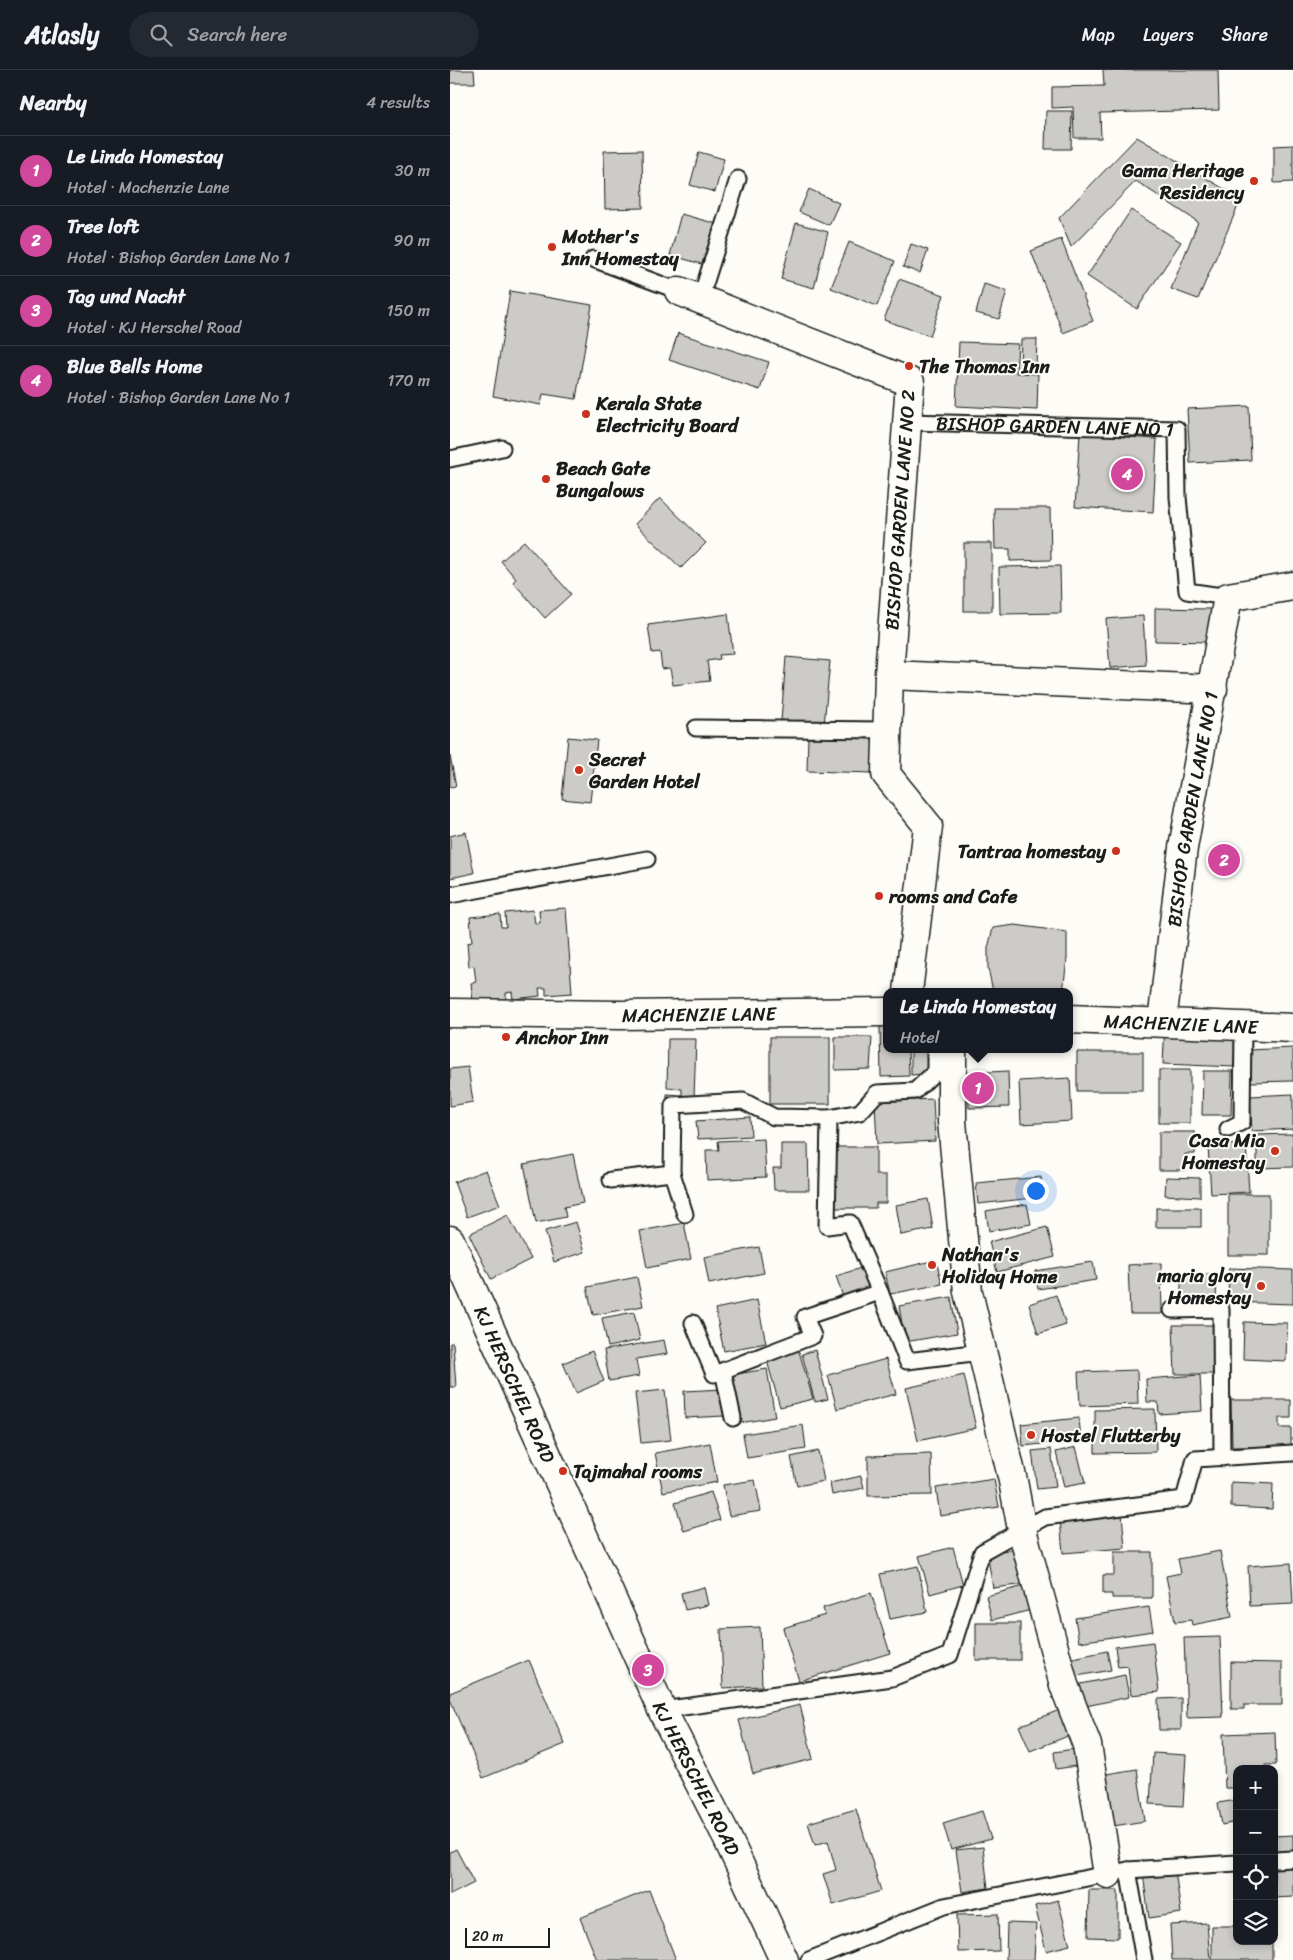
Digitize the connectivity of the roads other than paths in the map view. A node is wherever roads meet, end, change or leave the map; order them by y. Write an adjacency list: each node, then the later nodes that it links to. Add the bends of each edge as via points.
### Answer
1 (738, 179): 3 (lane)
2 (593, 259): 3 (lane)
3 (689, 296): 4 (street, BISHOP GARDEN LANE NO 2, via 910,382)
4 (907, 422): 8 (lane, BISHOP GARDEN LANE NO 1, via 1177,429 1178,497 1187,591); 9 (street, BISHOP GARDEN LANE NO 2)
5 (502, 448): 6 (lane)
6 (450, 459)
7 (1293, 586): 8 (street, BISHOP GARDEN LANE NO 1)
8 (1228, 596): 10 (street, BISHOP GARDEN LANE NO 1)
9 (889, 675): 10 (street); 12 (street, BISHOP GARDEN LANE NO 2)
10 (1212, 688): 19 (street, BISHOP GARDEN LANE NO 1, via 1183,848)
11 (696, 728): 12 (lane)
12 (887, 730): 15 (street, BISHOP GARDEN LANE NO 2, via 886,774 928,826)
13 (647, 859): 14 (lane)
14 (450, 895)
15 (908, 988)
16 (883, 1012): 17 (street, MACHENZIE LANE)
17 (450, 1013)
18 (1073, 1019): 19 (street, MACHENZIE LANE)
19 (1162, 1022): 20 (street, MACHENZIE LANE)
20 (1243, 1026): 21 (street, MACHENZIE LANE); 25 (lane, via 1242,1122)
21 (1293, 1028)
22 (935, 1053): 24 (lane, via 935,1072 915,1091 877,1093 860,1112)
23 (952, 1053): 33 (street, via 952,1122 968,1292)
24 (829, 1118): 26 (lane, via 774,1117 743,1102 674,1105); 30 (lane, via 827,1226 850,1223)
25 (1228, 1129)
26 (672, 1173): 27 (lane); 28 (lane)
27 (611, 1180)
28 (684, 1214)
29 (450, 1240): 39 (street, KJ HERSCHEL ROAD)
30 (880, 1292): 33 (lane, via 907,1361); 34 (lane, via 805,1317 813,1336)
31 (1172, 1310): 37 (lane, via 1221,1309)
32 (693, 1323): 34 (lane, via 714,1374)
33 (981, 1352): 38 (street)
34 (724, 1371): 35 (lane)
35 (733, 1418)
36 (1293, 1453): 37 (lane)
37 (1222, 1458): 38 (lane, via 1195,1459 1184,1499 1045,1517)
38 (1022, 1530): 39 (lane, via 982,1552 950,1655 892,1678); 43 (street, via 1064,1685 1088,1745)
39 (662, 1710): 44 (street, KJ HERSCHEL ROAD, via 723,1829)
40 (1293, 1859): 41 (lane)
41 (1278, 1860)
42 (1233, 1863): 43 (lane)
43 (1118, 1872): 45 (lane, via 944,1906); 46 (lane)
44 (784, 1960)
45 (809, 1960)
46 (1144, 1960)

